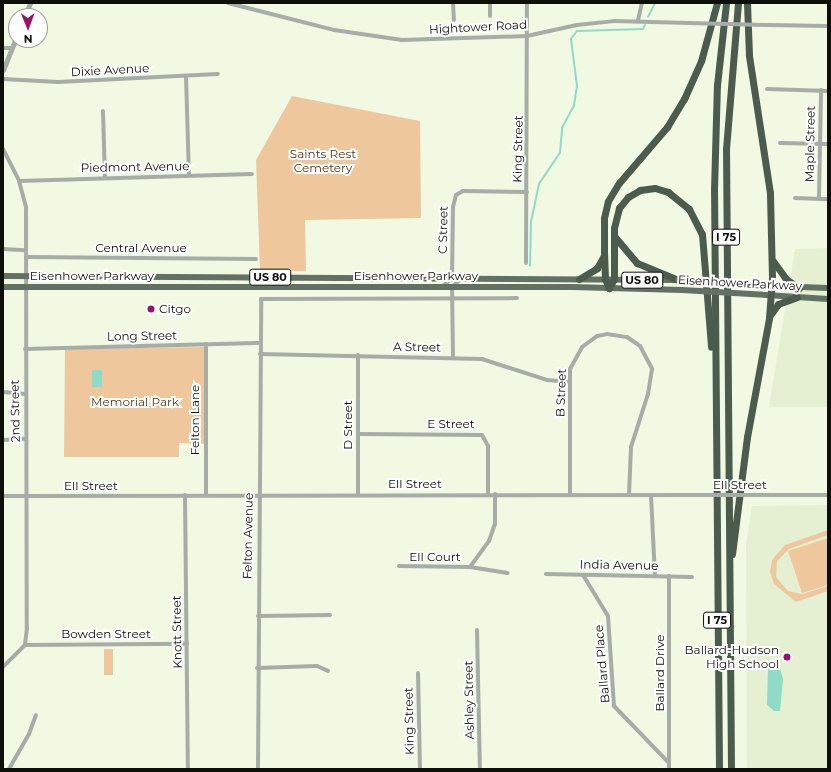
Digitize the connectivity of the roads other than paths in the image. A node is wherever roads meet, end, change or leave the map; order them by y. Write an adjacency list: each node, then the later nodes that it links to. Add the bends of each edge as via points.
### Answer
1 (228, 3): 14 (street, Hightower Road, via 334,30 382,39)
2 (453, 3): 11 (street)
3 (490, 3): 10 (street)
4 (527, 3): 14 (street, King Street)
5 (642, 3): 12 (street)
6 (717, 3): 39 (highway, via 701,61 684,99 661,135 612,195 604,218)
7 (726, 3): 72 (highway, I 75, via 714,140)
8 (738, 3): 99 (highway, I 75, via 726,150)
9 (747, 3): 42 (highway, via 749,55 770,193)
10 (490, 16)
11 (454, 20)
12 (638, 20): 13 (street, Hightower Road, bridge); 14 (street, Hightower Road, via 577,25)
13 (828, 26)
14 (527, 36): 32 (street, King Street)
15 (12, 48): 16 (street)
16 (3, 70)
17 (218, 74): 18 (street, Dixie Avenue)
18 (186, 76): 19 (street, Dixie Avenue, via 58,82); 29 (street)
19 (3, 79)
20 (767, 89): 21 (street)
21 (821, 90): 22 (street); 25 (street, Maple Street)
22 (828, 91)
23 (103, 111): 30 (street)
24 (780, 143): 25 (street)
25 (820, 144): 26 (street); 34 (street, Maple Street)
26 (828, 144)
27 (3, 150): 31 (street, 2nd Street)
28 (252, 174): 29 (street, Piedmont Avenue)
29 (189, 175): 30 (street, Piedmont Avenue)
30 (105, 178): 31 (street, Piedmont Avenue)
31 (19, 181): 38 (street, 2nd Street, via 25,200)
32 (527, 192): 43 (street, King Street); 46 (street, C Street, via 463,191 456,195)
33 (795, 198): 34 (street)
34 (819, 198): 35 (street)
35 (828, 199)
36 (614, 235): 50 (highway); 51 (highway, via 637,263); 72 (highway, via 619,208 628,197 640,190 655,188 668,192 692,214 704,246)
37 (3, 249): 38 (street)
38 (25, 250): 40 (street, 2nd Street)
39 (604, 253): 48 (highway, via 597,268); 49 (highway)
40 (26, 257): 41 (street, Central Avenue); 45 (street, 2nd Street)
41 (256, 259)
42 (772, 260): 52 (highway); 58 (highway, via 786,279)
43 (526, 263)
44 (3, 276): 45 (main road, Eisenhower Parkway / US 80)
45 (25, 276): 46 (main road, Eisenhower Parkway / US 80); 54 (street, 2nd Street)
46 (452, 278): 47 (main road, Eisenhower Parkway / US 80); 55 (street)
47 (463, 278): 48 (main road, Eisenhower Parkway / US 80); 56 (street)
48 (579, 279): 49 (main road, Eisenhower Parkway / US 80)
49 (605, 279): 50 (main road, Eisenhower Parkway / US 80); 57 (highway)
50 (614, 280): 51 (main road, Eisenhower Parkway / US 80); 57 (highway)
51 (678, 280): 52 (main road, Eisenhower Parkway / US 80, bridge)
52 (771, 286): 58 (main road, Eisenhower Parkway / US 80); 60 (highway)
53 (3, 287): 54 (main road, Eisenhower Parkway / US 80)
54 (25, 287): 55 (main road, Eisenhower Parkway / US 80); 68 (street, 2nd Street)
55 (442, 287): 56 (main road, Eisenhower Parkway / US 80)
56 (452, 287): 57 (main road, Eisenhower Parkway / US 80); 61 (street)
57 (609, 288): 60 (main road, Eisenhower Parkway / US 80, bridge)
58 (799, 288): 59 (main road, Eisenhower Parkway / US 80)
59 (828, 288)
60 (771, 295): 63 (main road, Eisenhower Parkway / US 80); 65 (highway)
61 (452, 298): 62 (street); 66 (street, Felton Avenue, via 263,297 260,302); 71 (street)
62 (517, 298)
63 (797, 298): 64 (main road, Eisenhower Parkway / US 80); 65 (highway, via 778,304)
64 (828, 299)
65 (769, 318): 99 (highway, via 747,437)
66 (260, 343): 67 (street, Long Street); 69 (street, Felton Avenue)
67 (206, 344): 68 (street, Long Street); 86 (street, Felton Lane)
68 (25, 349): 75 (street, 2nd Street)
69 (260, 354): 70 (street, A Street); 79 (street, Felton Avenue)
70 (358, 355): 71 (street, A Street); 76 (street, D Street)
71 (453, 357): 73 (street, A Street, via 482,359 535,377)
72 (715, 380): 117 (highway, I 75)
73 (570, 382): 83 (street, B Street); 84 (street, B Street, via 573,361 582,347 597,336 620,335 635,342 646,352 652,374 632,438)
74 (3, 392): 75 (street)
75 (25, 394): 77 (street, 2nd Street)
76 (358, 434): 80 (street, D Street); 81 (street, E Street, via 482,435 488,446)
77 (25, 439): 78 (street); 90 (street, 2nd Street)
78 (3, 440)
79 (259, 494): 80 (street, Ell Street); 86 (street, Ell Street); 101 (street, Felton Avenue)
80 (358, 494): 81 (street, Ell Street)
81 (488, 494): 82 (street, Ell Street)
82 (495, 494): 83 (street, Ell Street); 92 (street, Ell Court, via 495,524 489,541)
83 (570, 494): 84 (street, Ell Street)
84 (629, 494): 87 (street, Ell Street)
85 (185, 495): 86 (street, Ell Street); 90 (street, Ell Street); 104 (street, Knott Street)
86 (206, 495)
87 (651, 495): 88 (street, Ell Street, bridge); 96 (street)
88 (828, 495)
89 (3, 496): 90 (street, Ell Street)
90 (26, 496): 103 (street, 2nd Street)
91 (399, 566): 92 (street, Ell Court)
92 (470, 567): 93 (street, Ell Court)
93 (508, 574)
94 (546, 574): 95 (street, India Avenue)
95 (583, 575): 96 (street, India Avenue); 110 (street, Ballard Place, via 608,616 614,706)
96 (655, 576): 97 (street, India Avenue)
97 (669, 576): 98 (street, India Avenue); 110 (street, Ballard Drive)
98 (692, 577)
99 (728, 580): 118 (highway, I 75)
100 (330, 615): 101 (street)
101 (258, 616): 106 (street, Felton Avenue)
102 (477, 630): 115 (street, Ashley Street)
103 (25, 644): 104 (street, Bowden Street); 105 (street)
104 (187, 644): 112 (street, Knott Street)
105 (3, 667)
106 (257, 668): 107 (street, via 318,666); 113 (street, Felton Avenue)
107 (328, 671)
108 (418, 673): 114 (street, King Street)
109 (36, 715): 111 (street, via 29,734)
110 (668, 762): 116 (street, Ballard Drive)
111 (9, 769)
112 (188, 769)
113 (258, 769)
114 (420, 769)
115 (480, 769)
116 (669, 769)
117 (719, 769)
118 (731, 769)

